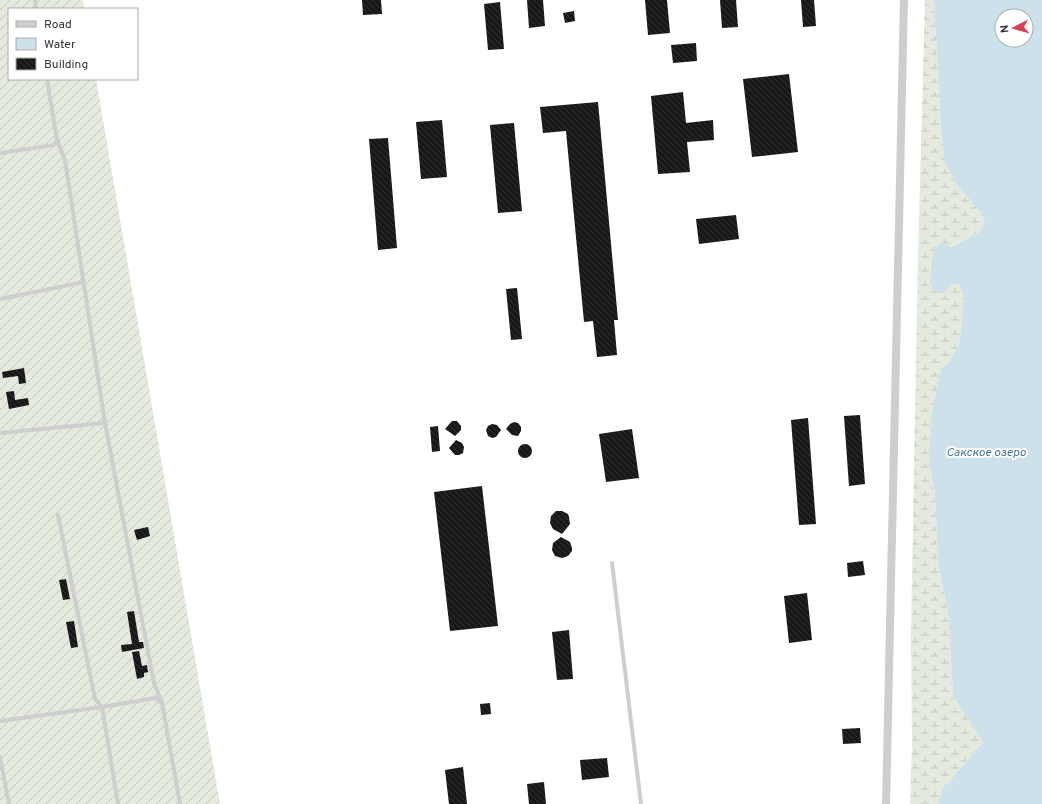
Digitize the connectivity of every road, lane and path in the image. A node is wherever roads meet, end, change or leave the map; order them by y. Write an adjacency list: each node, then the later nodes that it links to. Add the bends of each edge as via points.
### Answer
1 (904, 0): 19 (street)
2 (47, 80): 3 (lane)
3 (57, 140): 4 (lane, via 54,145); 5 (lane, via 66,160)
4 (0, 153)
5 (84, 282): 6 (lane); 7 (lane)
6 (0, 299)
7 (105, 423): 8 (lane); 11 (lane, via 153,676)
8 (0, 433)
9 (58, 515): 12 (lane, via 95,699)
10 (612, 563): 18 (lane)
11 (162, 703): 12 (lane, via 156,698); 17 (lane)
12 (102, 707): 13 (lane); 16 (lane)
13 (0, 721)
14 (0, 757): 15 (lane)
15 (9, 804)
16 (118, 804)
17 (180, 804)
18 (641, 804)
19 (886, 804)

